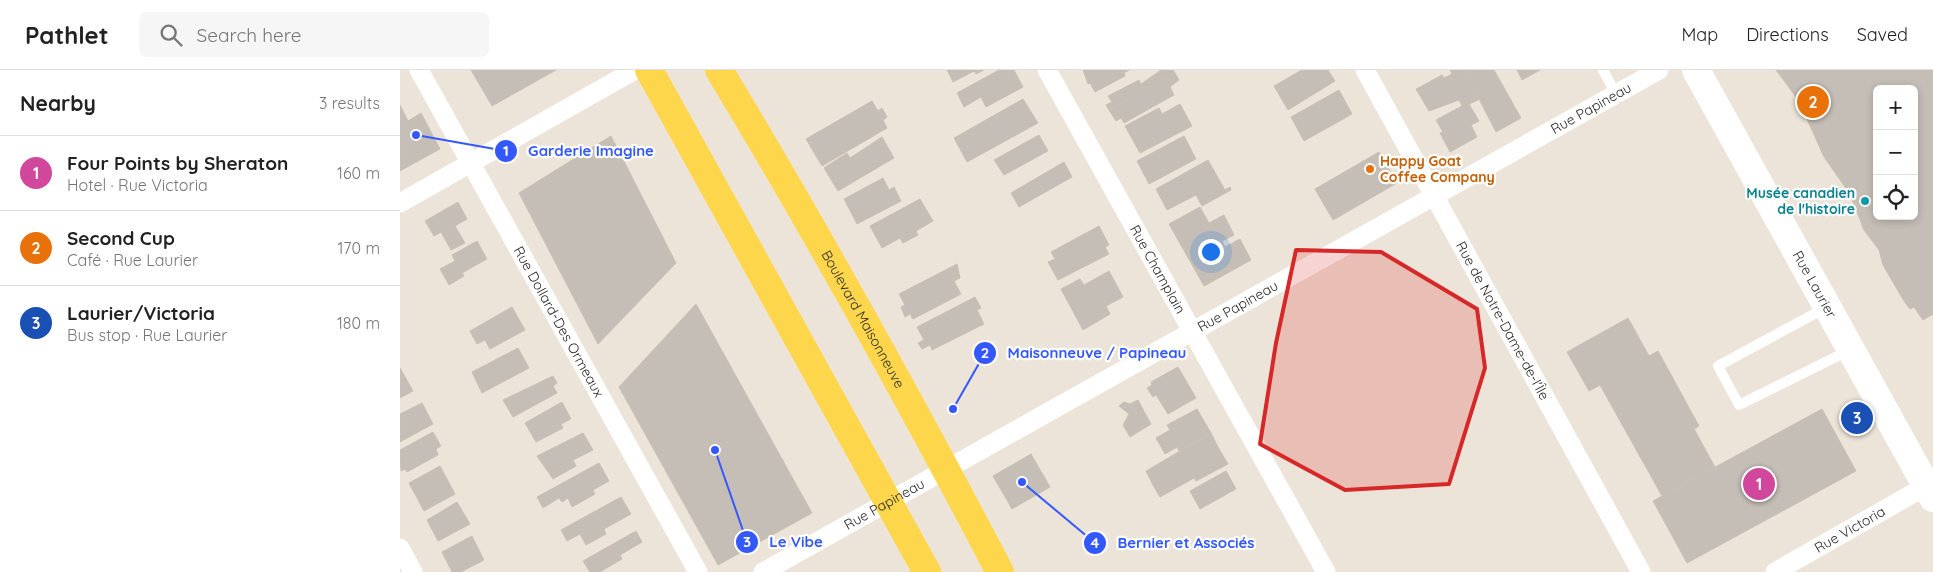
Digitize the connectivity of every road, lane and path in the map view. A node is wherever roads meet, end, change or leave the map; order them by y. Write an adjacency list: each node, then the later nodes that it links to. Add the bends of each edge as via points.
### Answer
1 (420, 70): 11 (street, Rue Dollard-Des Ormeaux)
2 (635, 70): 11 (street)
3 (649, 70): 19 (main road)
4 (719, 70): 17 (main road, Boulevard Maisonneuve, via 793,194)
5 (1048, 70): 15 (street, Rue Champlain)
6 (1365, 70): 12 (street, Rue de Notre-Dame-de-I'Île)
7 (1603, 70): 10 (lane)
8 (1659, 70): 10 (street, Rue Papineau)
9 (1696, 70): 14 (main road, Rue Laurier)
10 (1616, 94): 12 (street, Rue Papineau)
11 (471, 163): 13 (street); 22 (street, Rue Dollard-Des Ormeaux)
12 (1434, 195): 15 (street, Rue Papineau); 27 (street, Rue de Notre-Dame-de-I'Île)
13 (400, 203)
14 (1828, 306): 16 (main road, Rue Laurier); 16 (lane, via 1718,366 1740,405)
15 (1192, 330): 17 (street, Rue Papineau); 26 (street, Rue Champlain)
16 (1852, 350): 18 (main road, Rue Laurier)
17 (946, 468): 19 (street, Rue Papineau); 25 (main road, Boulevard Maisonneuve)
18 (1930, 492): 28 (street, Rue Victoria)
19 (889, 501): 23 (street, Rue Papineau); 24 (main road)
20 (400, 548): 21 (street)
21 (413, 572)
22 (698, 572)
23 (763, 572)
24 (927, 572)
25 (1000, 572)
26 (1326, 572)
27 (1641, 572)
28 (1775, 572)

